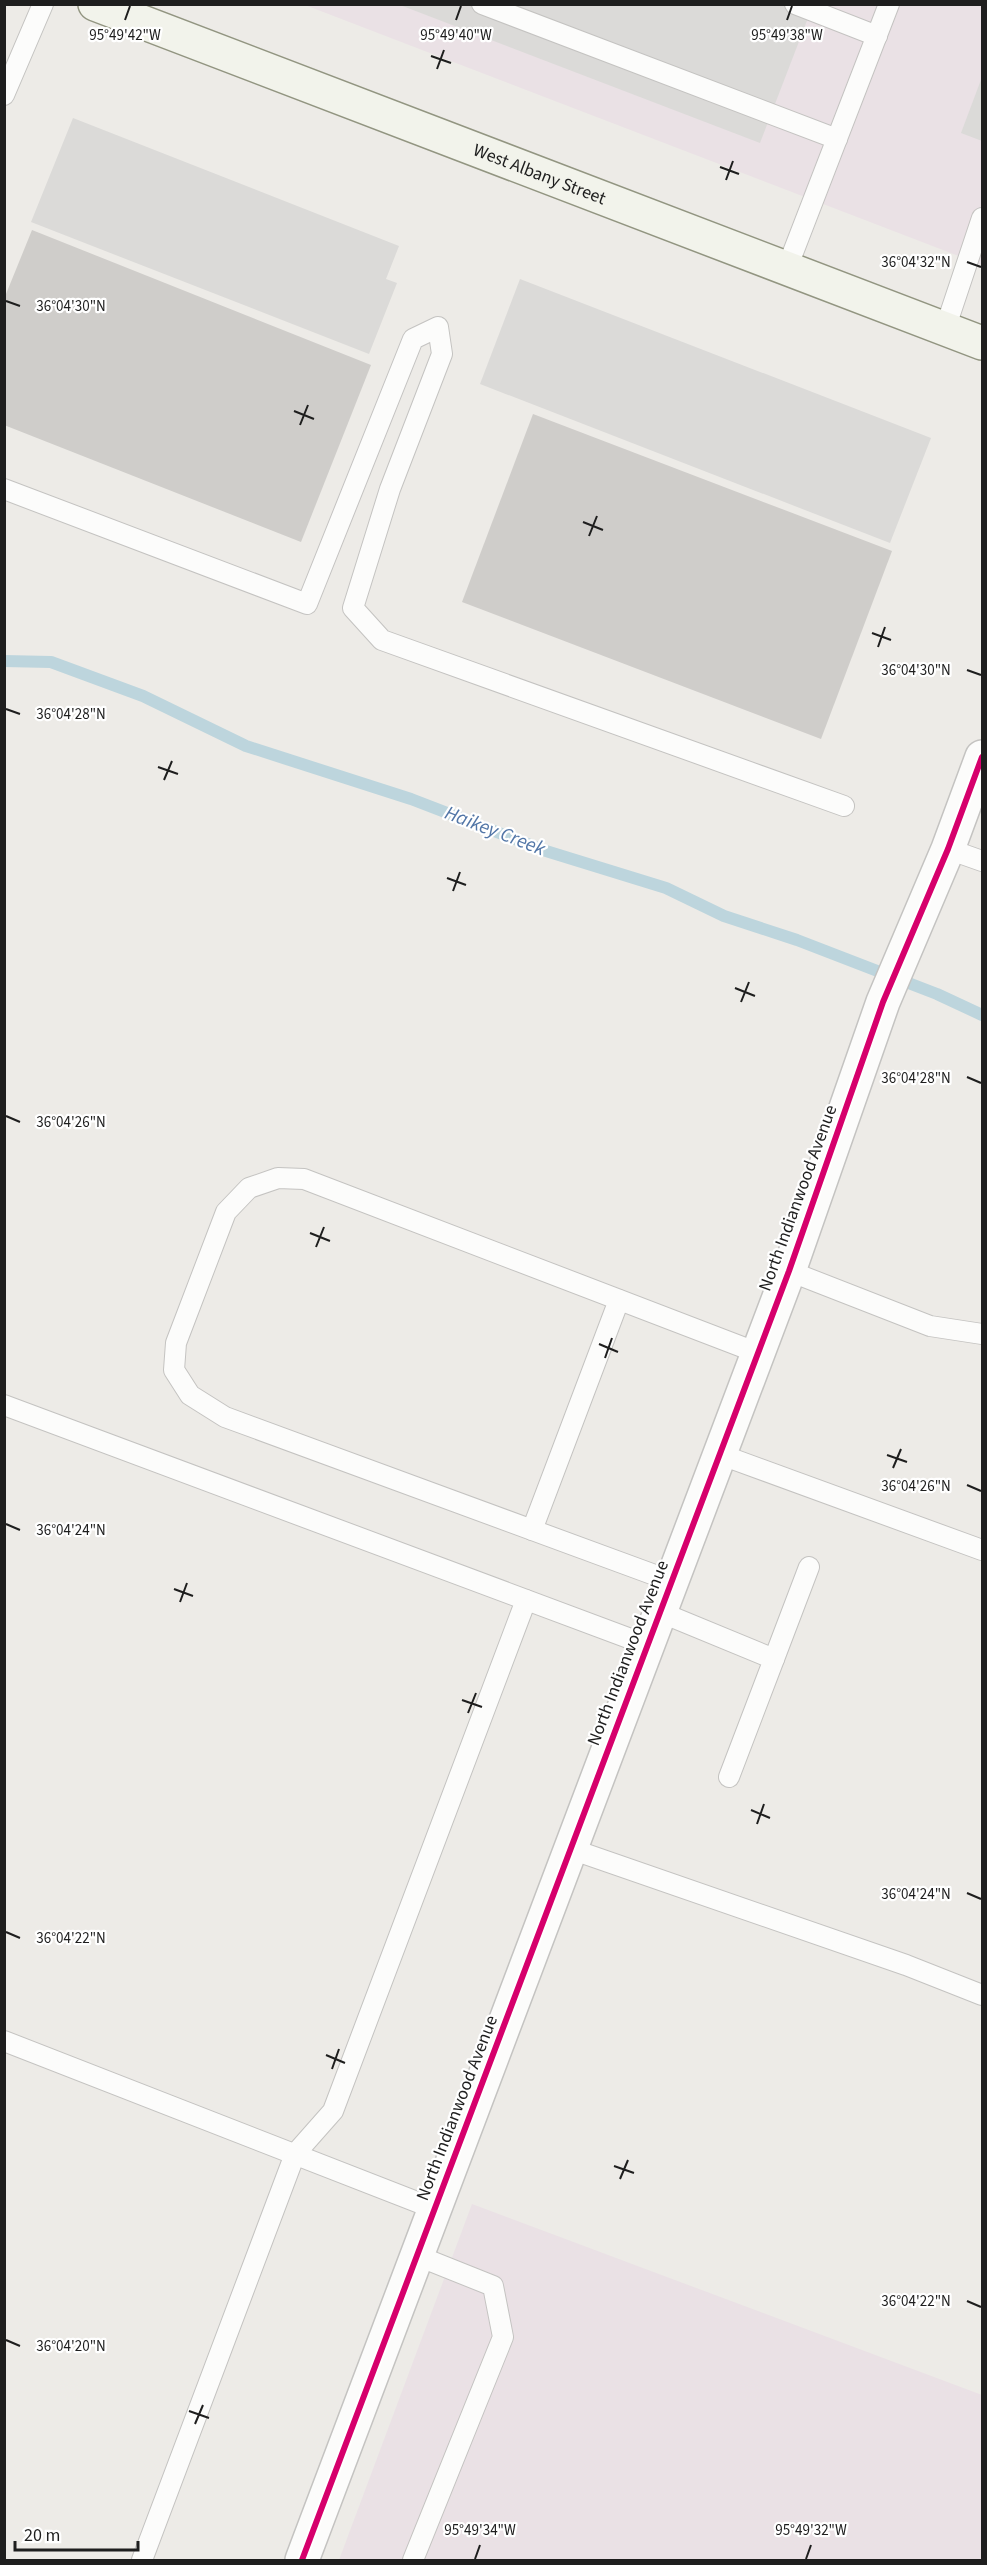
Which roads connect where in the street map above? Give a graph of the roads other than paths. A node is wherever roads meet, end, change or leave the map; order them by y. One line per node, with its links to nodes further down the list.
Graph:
1 (43, 4): 7 (lane)
2 (95, 4): 10 (main road, West Albany Street)
3 (482, 4): 8 (lane)
4 (795, 4): 6 (lane)
5 (889, 4): 6 (lane)
6 (877, 36): 8 (lane)
7 (4, 95)
8 (837, 139): 10 (lane)
9 (982, 218): 11 (lane)
10 (787, 268): 11 (main road, West Albany Street)
11 (945, 329): 12 (main road, West Albany Street)
12 (982, 344)
13 (4, 489): 15 (lane)
14 (982, 757): 16 (street, North Indianwood Avenue)
15 (844, 806)
16 (948, 849): 17 (lane); 18 (street, North Indianwood Avenue)
17 (982, 861)
18 (789, 1271): 20 (lane); 21 (street, North Indianwood Avenue)
19 (619, 1300): 21 (lane); 24 (lane); 24 (lane)
20 (982, 1334)
21 (758, 1353): 23 (street, North Indianwood Avenue)
22 (4, 1405): 28 (lane)
23 (720, 1454): 25 (lane); 27 (street, North Indianwood Avenue)
24 (532, 1530): 27 (lane)
25 (982, 1550)
26 (808, 1567): 31 (lane)
27 (671, 1581): 29 (street, North Indianwood Avenue)
28 (526, 1600): 30 (lane); 36 (lane)
29 (660, 1612): 30 (street, North Indianwood Avenue); 31 (lane)
30 (647, 1645): 33 (street, North Indianwood Avenue)
31 (774, 1659): 32 (lane)
32 (729, 1777)
33 (571, 1849): 34 (lane); 37 (street, North Indianwood Avenue)
34 (982, 1995)
35 (4, 2041): 36 (lane)
36 (295, 2154): 37 (lane); 39 (lane)
37 (435, 2209): 38 (street, North Indianwood Avenue)
38 (418, 2256): 40 (street, North Indianwood Avenue); 41 (lane)
39 (142, 2560)
40 (302, 2560)
41 (413, 2560)

